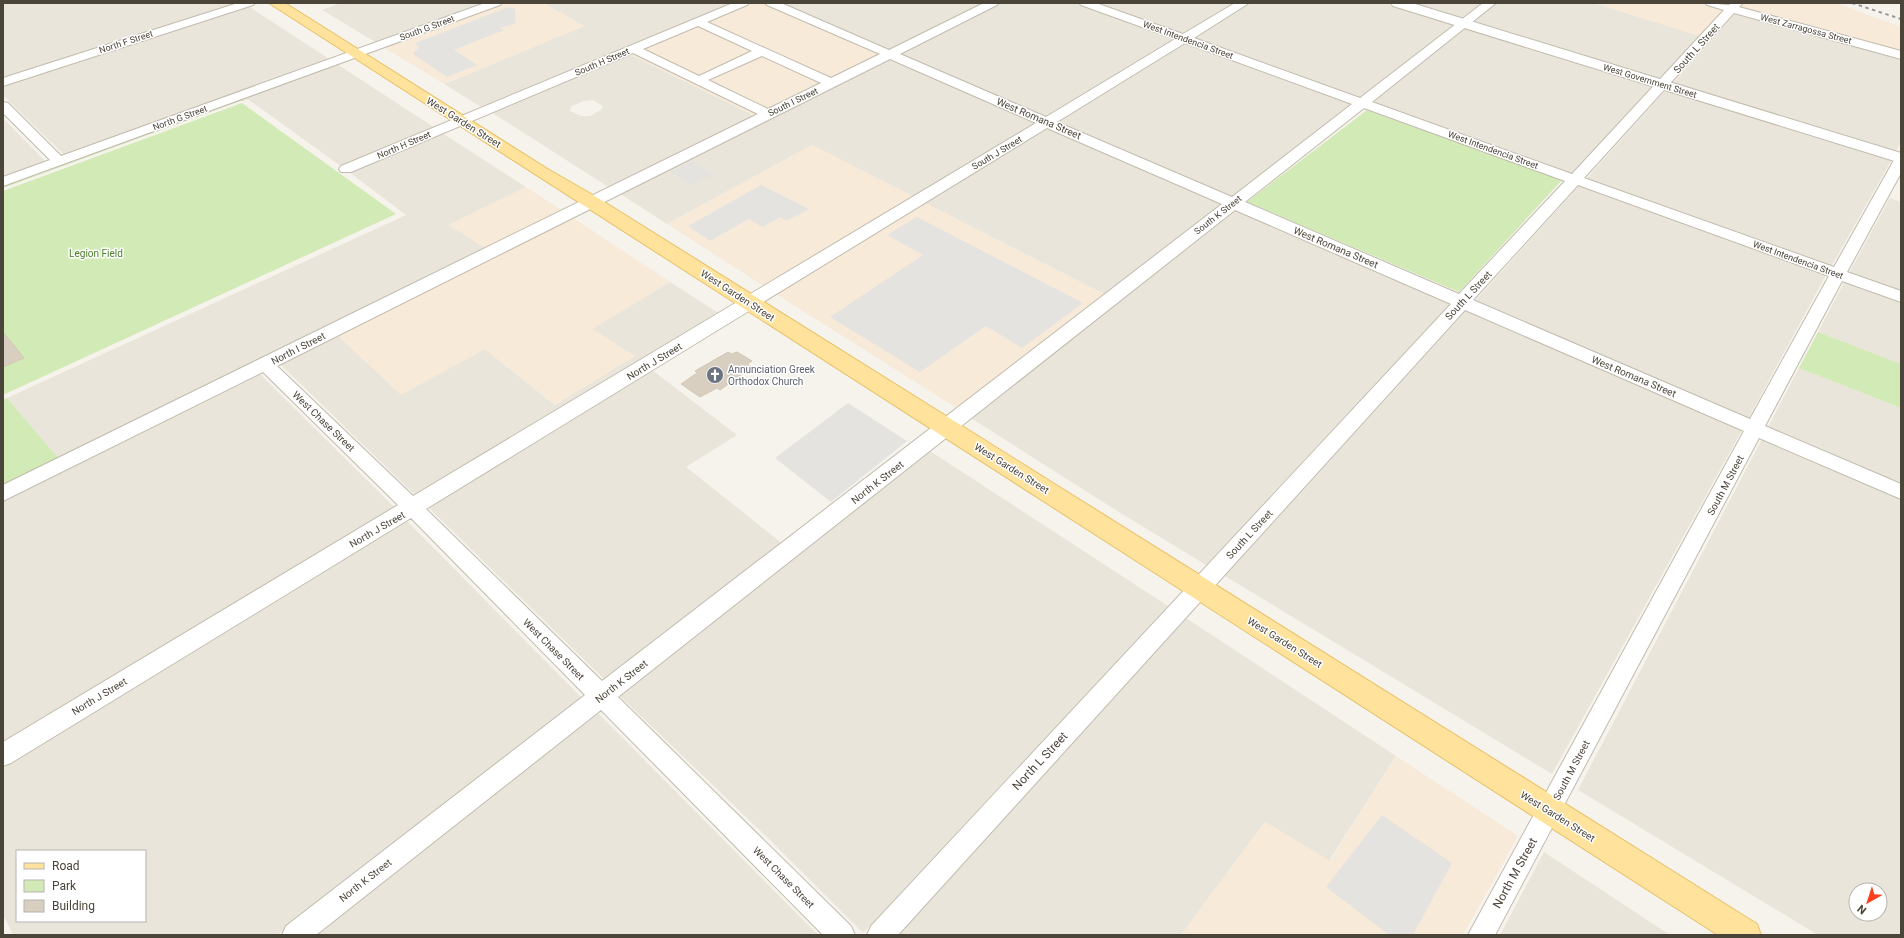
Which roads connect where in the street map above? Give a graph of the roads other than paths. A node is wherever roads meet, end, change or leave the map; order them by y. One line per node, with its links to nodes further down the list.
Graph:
1 (249, 3): 22 (street, North F Street)
2 (276, 3): 18 (main road, West Garden Street)
3 (496, 3): 18 (street, South G Street)
4 (742, 3): 13 (street, South H Street)
5 (771, 3): 19 (street, West Romana Street)
6 (993, 3): 19 (street, South I Street)
7 (1085, 3): 15 (street, West Intendencia Street)
8 (1243, 3): 15 (street, South J Street)
9 (1398, 3): 14 (street, West Government Street)
10 (1490, 3): 14 (street, South K Street)
11 (1711, 3): 12 (street, West Zarragossa Street)
12 (1735, 6): 20 (street, West Zarragossa Street); 24 (street, South L Street)
13 (698, 22): 16 (street, South H Street); 17 (street)
14 (1464, 23): 24 (street, West Government Street); 25 (street, South K Street)
15 (1184, 39): 25 (street, West Intendencia Street); 29 (street, South J Street)
16 (634, 49): 21 (street); 28 (street, South H Street)
17 (762, 52): 21 (street); 23 (street)
18 (357, 54): 28 (main road, West Garden Street); 31 (street, North G Street)
19 (890, 54): 23 (street, South I Street); 29 (street, West Romana Street)
20 (1901, 54)
21 (699, 80): 27 (street)
22 (3, 82)
23 (831, 83): 27 (street, South I Street)
24 (1662, 85): 30 (street, West Government Street); 33 (street, South L Street)
25 (1362, 103): 33 (street, West Intendencia Street); 36 (street, South K Street)
26 (3, 106): 31 (street)
27 (768, 114): 35 (street, South I Street)
28 (462, 121): 32 (street, North H Street); 35 (main road, West Garden Street)
29 (1047, 122): 36 (street, West Romana Street); 39 (street, South J Street)
30 (1901, 159): 37 (street, South M Street)
31 (59, 162): 34 (street, North G Street)
32 (346, 169)
33 (1575, 180): 37 (street, West Intendencia Street); 40 (street, South L Street)
34 (3, 182)
35 (592, 202): 39 (main road, West Garden Street); 41 (street, North I Street)
36 (1234, 203): 40 (street, West Romana Street); 42 (street, South K Street)
37 (1838, 274): 38 (street, West Intendencia Street); 43 (street, South M Street)
38 (1901, 297)
39 (750, 302): 42 (main road, West Garden Street); 46 (street, North J Street)
40 (1463, 302): 43 (street, West Romana Street); 47 (street, South L Street)
41 (265, 364): 45 (street, North I Street); 46 (street, West Chase Street)
42 (947, 427): 47 (main road, West Garden Street); 48 (street, North K Street)
43 (1755, 428): 44 (street, West Romana Street); 50 (street, South M Street)
44 (1901, 492)
45 (3, 494)
46 (412, 508): 48 (street, West Chase Street); 49 (street, North J Street)
47 (1200, 588): 50 (main road, West Garden Street); 53 (street, North L Street)
48 (601, 697): 51 (street, North K Street); 52 (street, West Chase Street)
49 (3, 755)
50 (1549, 810): 54 (street, North M Street); 55 (main road, West Garden Street)
51 (295, 935)
52 (842, 935)
53 (880, 935)
54 (1481, 935)
55 (1746, 935)

